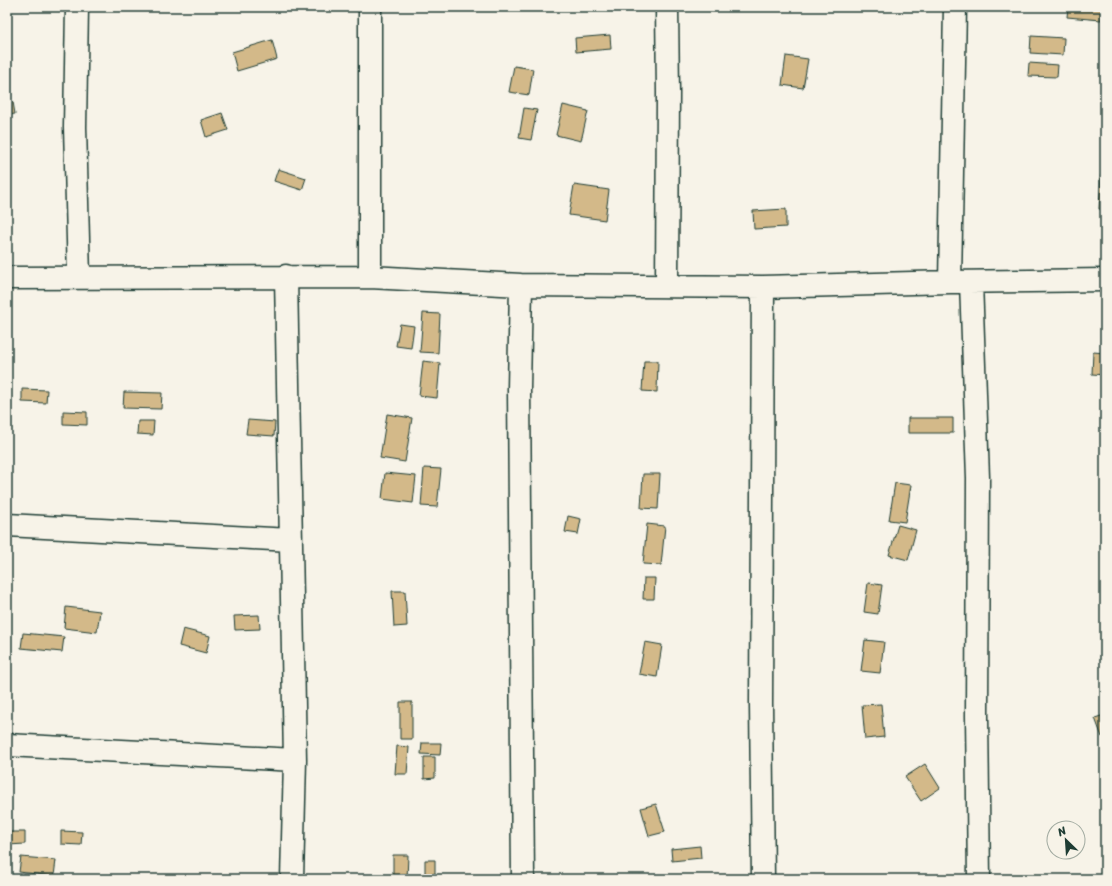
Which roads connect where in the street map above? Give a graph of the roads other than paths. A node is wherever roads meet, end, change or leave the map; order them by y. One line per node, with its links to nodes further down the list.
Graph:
1 (77, 7): 6 (street)
2 (370, 7): 7 (street)
3 (667, 7): 12 (street)
4 (955, 7): 10 (street)
5 (286, 276): 6 (street); 7 (street); 15 (street)
6 (79, 277): 8 (street)
7 (370, 277): 11 (street)
8 (7, 278)
9 (1105, 280): 10 (street)
10 (960, 282): 13 (street); 21 (street)
11 (521, 285): 12 (street); 19 (street)
12 (667, 286): 13 (street)
13 (763, 287): 20 (street)
14 (7, 525): 15 (street)
15 (291, 540): 17 (street)
16 (7, 745): 17 (street)
17 (295, 760): 18 (street)
18 (292, 879)
19 (523, 879)
20 (763, 879)
21 (979, 879)

